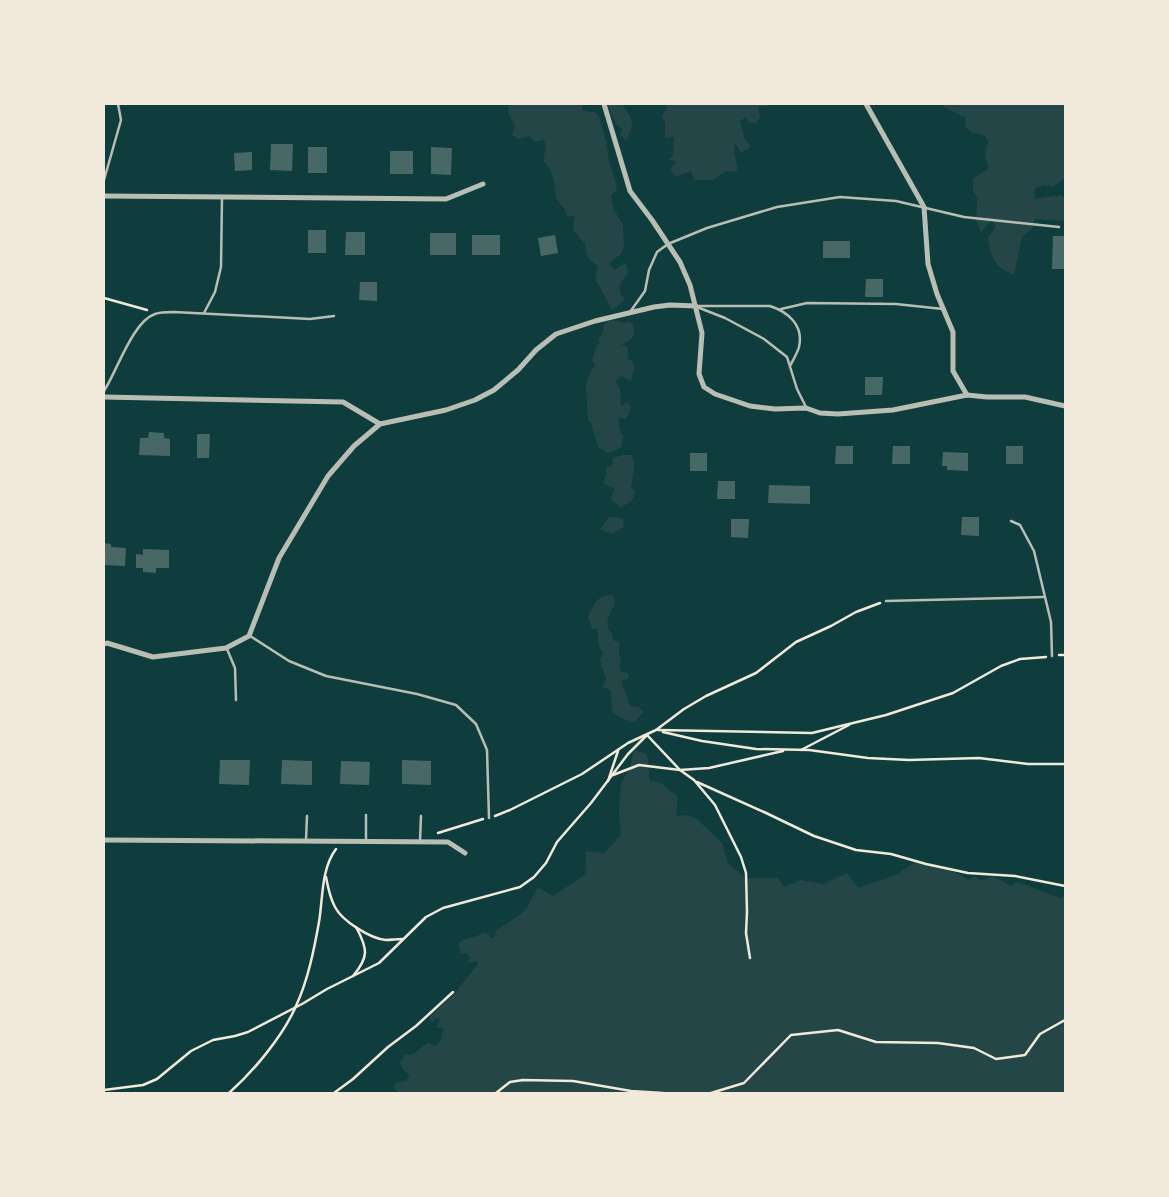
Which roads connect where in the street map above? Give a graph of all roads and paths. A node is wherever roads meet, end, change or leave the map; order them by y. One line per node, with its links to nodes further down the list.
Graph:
1 (118, 104): 4 (lane)
2 (604, 104): 10 (street)
3 (866, 104): 8 (street)
4 (104, 180)
5 (483, 184): 7 (street)
6 (104, 196): 7 (street)
7 (222, 197): 17 (lane)
8 (924, 207): 9 (lane); 10 (lane); 13 (street)
9 (1059, 227)
10 (668, 244): 12 (street); 15 (lane)
11 (104, 298): 16 (path)
12 (696, 306): 14 (lane); 15 (street); 19 (lane); 24 (street)
13 (943, 309): 14 (lane); 21 (street)
14 (781, 310): 19 (lane)
15 (630, 312): 25 (street)
16 (155, 313): 17 (lane); 20 (lane)
17 (204, 313): 18 (lane)
18 (334, 316)
19 (790, 366): 24 (lane)
20 (104, 391)
21 (967, 395): 23 (street); 24 (street)
22 (104, 397): 25 (street)
23 (1065, 406)
24 (806, 408)
25 (380, 424): 29 (street)
26 (1011, 521): 27 (lane)
27 (1044, 597): 28 (lane); 33 (lane)
28 (886, 601): 36 (path)
29 (249, 636): 31 (street); 49 (lane)
30 (104, 644): 31 (street)
31 (226, 648): 34 (lane)
32 (1065, 655): 33 (path)
33 (1052, 656): 35 (path)
34 (236, 700)
35 (853, 723): 36 (path); 40 (path)
36 (656, 730): 37 (path); 39 (path)
37 (647, 735): 38 (path); 42 (path); 43 (path)
38 (618, 750): 45 (path); 49 (path)
39 (790, 750): 40 (path); 42 (path)
40 (800, 750): 41 (path)
41 (1065, 764)
42 (680, 770): 43 (path); 44 (path)
43 (613, 775): 45 (path)
44 (694, 780): 57 (path); 60 (path)
45 (607, 783): 59 (path)
46 (366, 815): 53 (lane)
47 (307, 816): 51 (lane)
48 (421, 816): 54 (lane)
49 (489, 818): 54 (path)
50 (104, 840): 51 (street)
51 (306, 841): 52 (street)
52 (341, 842): 53 (street); 56 (path)
53 (366, 842): 54 (street)
54 (423, 842): 55 (street)
55 (465, 853)
56 (325, 876): 58 (path); 63 (path)
57 (1065, 886)
58 (356, 927): 59 (path); 61 (path)
59 (403, 938): 61 (path)
60 (750, 958)
61 (352, 977): 63 (path)
62 (454, 992): 67 (path)
63 (296, 1007): 65 (path); 66 (path)
64 (1065, 1020): 70 (path)
65 (104, 1090)
66 (229, 1093)
67 (334, 1093)
68 (496, 1093): 69 (path)
69 (663, 1093)
70 (711, 1093)

